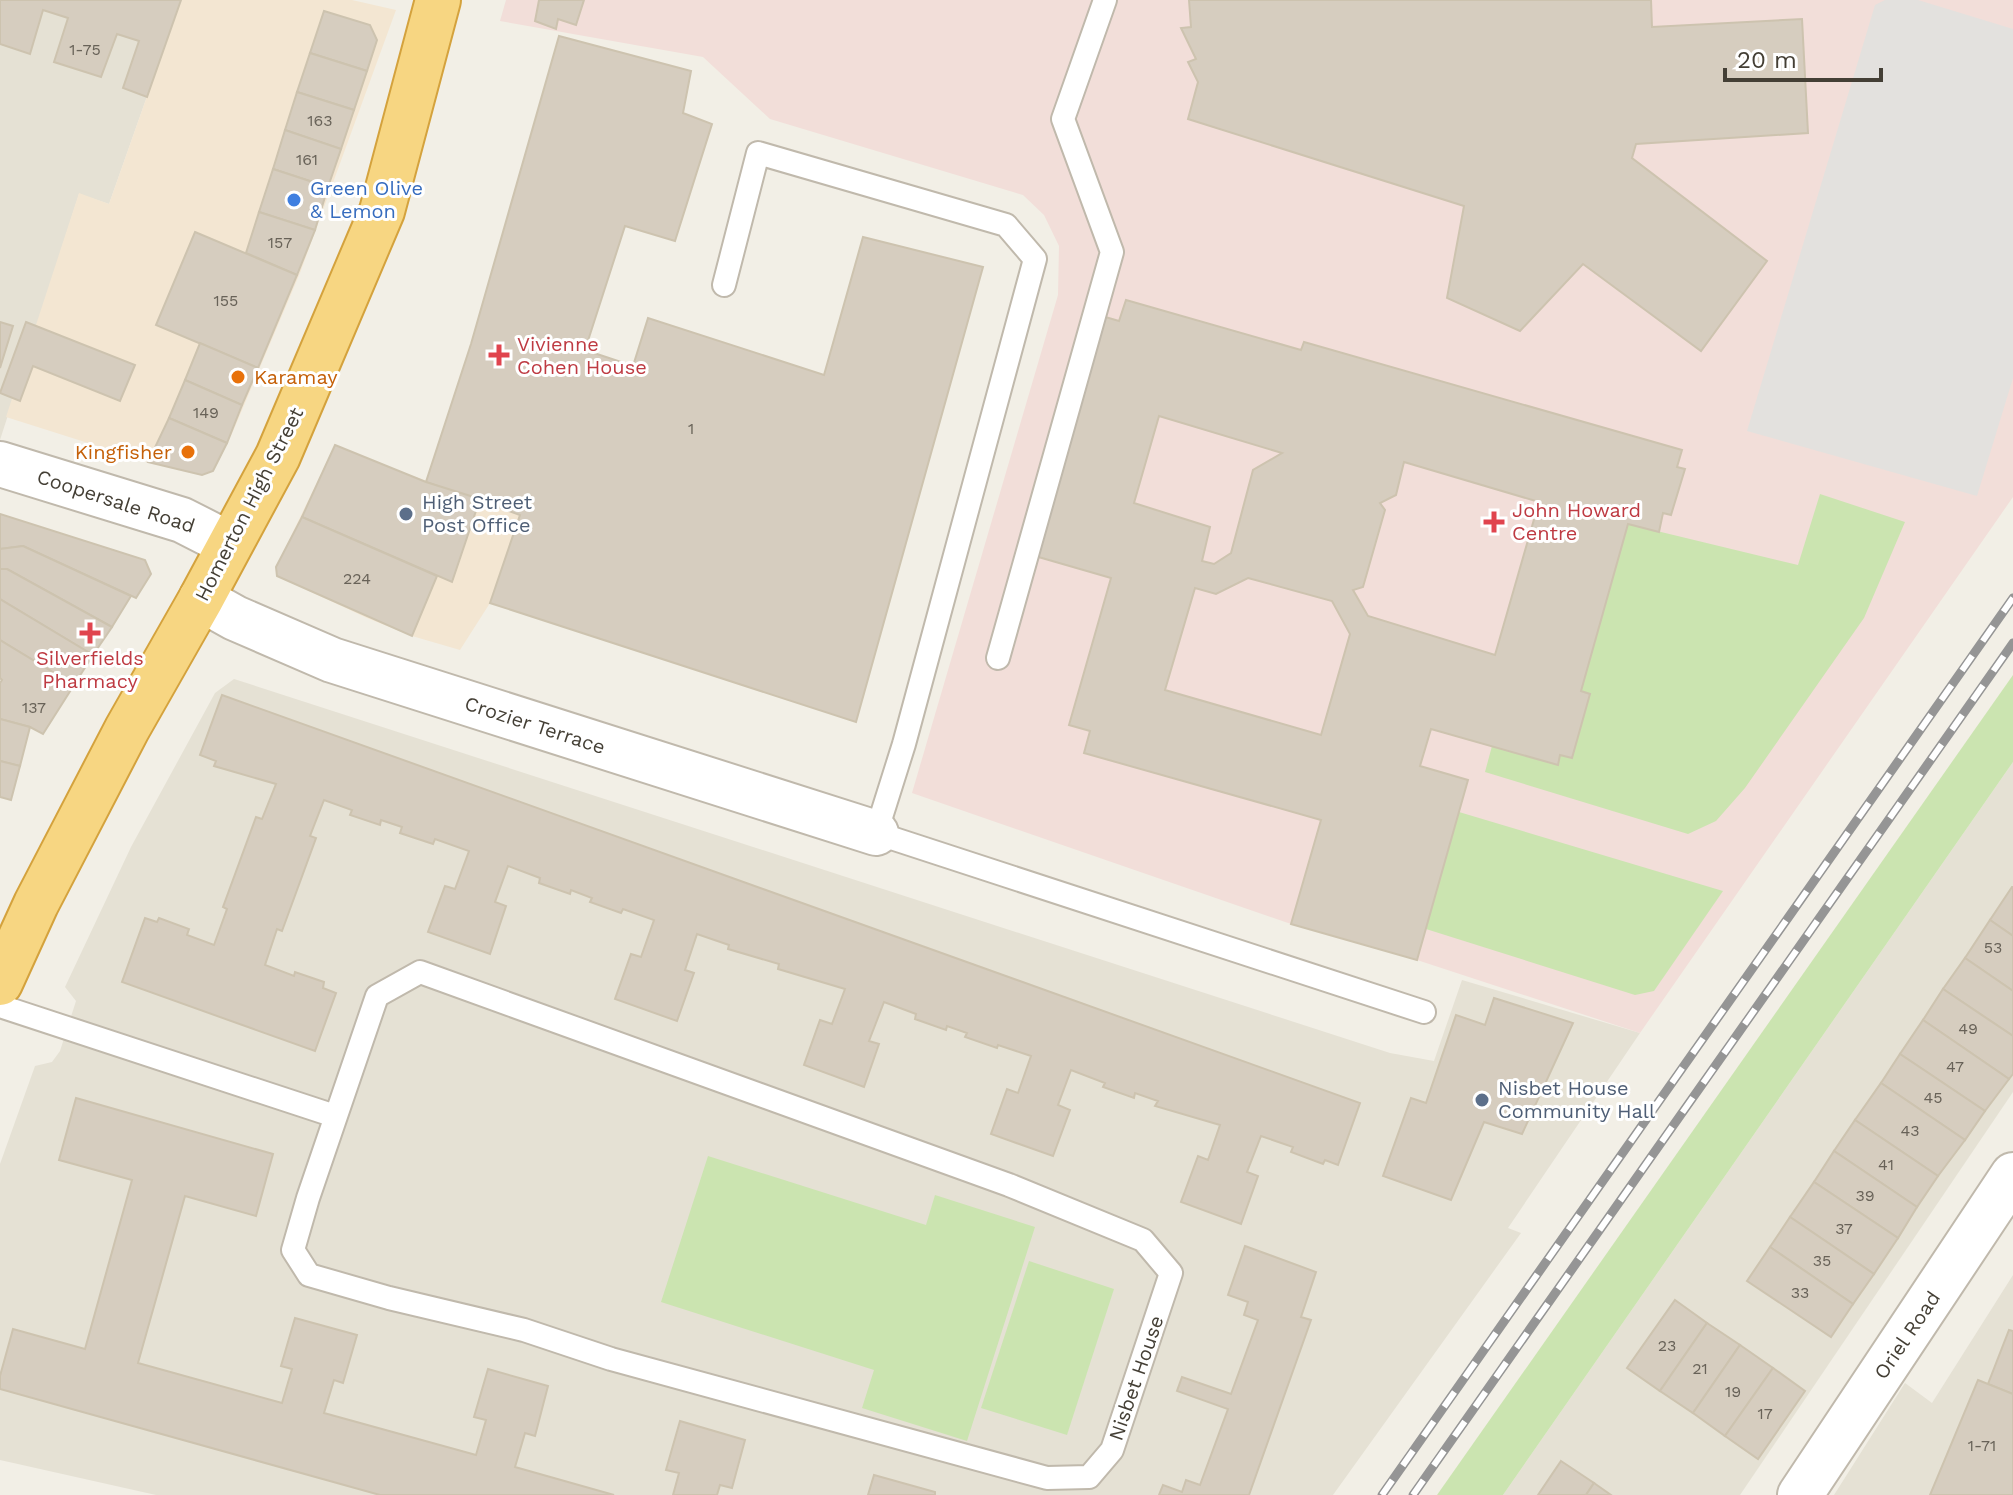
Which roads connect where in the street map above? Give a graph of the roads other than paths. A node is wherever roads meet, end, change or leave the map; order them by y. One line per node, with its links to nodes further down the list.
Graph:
1 (438, 0): 5 (highway, Homerton High Street)
2 (1105, 0): 7 (lane)
3 (724, 285): 8 (lane)
4 (0, 464): 5 (street, Coopersale Road)
5 (229, 544): 6 (highway, Homerton High Street)
6 (201, 599): 8 (street, Crozier Terrace); 9 (highway, Homerton High Street)
7 (998, 658)
8 (876, 833): 11 (lane)
9 (0, 983)
10 (0, 1006): 12 (lane)
11 (1424, 1012)
12 (335, 1116): 12 (lane, Nisbet House)
13 (2013, 1175): 14 (street, Oriel Road)
14 (1800, 1495)

